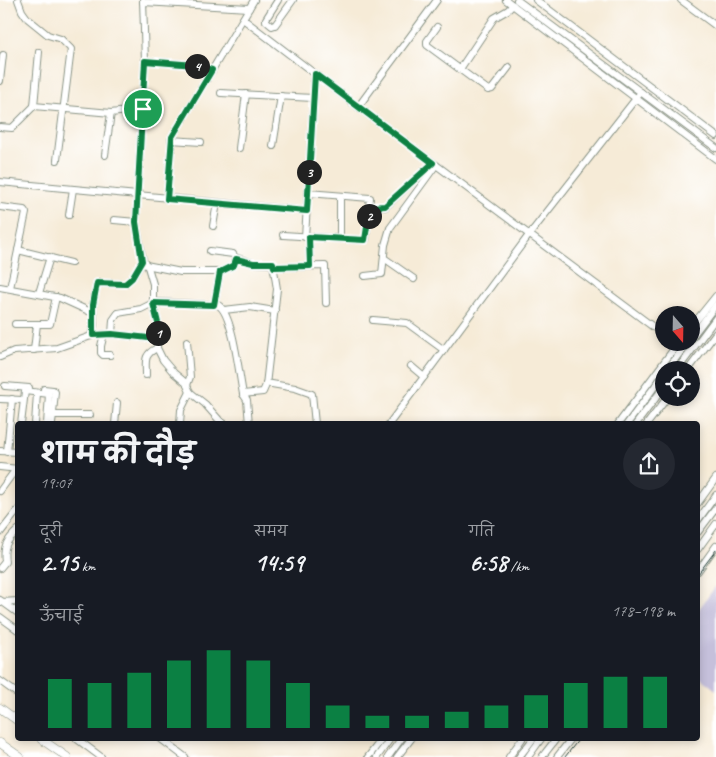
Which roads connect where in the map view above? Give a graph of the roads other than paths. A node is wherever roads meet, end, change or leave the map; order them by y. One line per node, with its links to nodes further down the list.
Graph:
1 (18, 0): 31 (street)
2 (254, 0): 11 (street)
3 (278, 0): 4 (street)
4 (293, 0)
5 (437, 0): 30 (street)
6 (506, 0): 10 (street)
7 (536, 0): 35 (street)
8 (681, 0): 13 (street)
9 (143, 1): 11 (street); 17 (street)
10 (515, 3): 19 (street); 26 (street)
11 (249, 8): 12 (street)
12 (243, 19): 20 (street); 22 (street)
13 (716, 26)
14 (437, 28): 19 (street)
15 (39, 52): 29 (street)
16 (3, 55): 21 (street)
17 (145, 61): 20 (street); 32 (street)
18 (509, 67): 19 (street)
19 (460, 69)
20 (212, 70): 36 (street)
21 (0, 73): 23 (street)
22 (315, 74): 28 (street); 30 (street)
23 (0, 82)
24 (221, 93): 25 (street)
25 (246, 94): 27 (street); 40 (street)
26 (639, 95): 39 (street); 41 (street); 61 (street)
27 (281, 96): 28 (street); 38 (street)
28 (313, 98): 48 (street)
29 (34, 106): 31 (street); 34 (street)
30 (358, 107): 45 (street)
31 (64, 108): 33 (street); 44 (street)
32 (143, 109): 33 (street); 49 (street)
33 (111, 113): 42 (street)
34 (0, 126)
35 (716, 136)
36 (171, 140): 37 (street); 51 (street)
37 (201, 142)
38 (273, 146)
39 (714, 146): 41 (street)
40 (239, 148)
41 (706, 152): 43 (street)
42 (105, 155)
43 (716, 159)
44 (57, 160)
45 (434, 164): 54 (street); 61 (street); 67 (street)
46 (0, 182): 47 (street)
47 (73, 189): 49 (street); 56 (street)
48 (308, 194): 50 (street); 55 (street)
49 (136, 196): 51 (street); 58 (street)
50 (340, 196): 54 (street); 63 (street)
51 (167, 199): 52 (street)
52 (217, 203): 55 (street); 59 (street)
53 (0, 207): 64 (street)
54 (370, 207): 63 (street)
55 (307, 211): 62 (street)
56 (68, 215)
57 (114, 220): 58 (street)
58 (136, 222): 70 (street)
59 (213, 226)
60 (283, 235): 62 (street)
61 (530, 235): 93 (street); 102 (street)
62 (307, 237): 63 (street); 71 (street)
63 (340, 239)
64 (18, 250): 66 (street); 77 (street)
65 (210, 251): 68 (street)
66 (50, 258): 69 (street); 78 (street)
67 (384, 258): 74 (street); 75 (street)
68 (236, 259): 72 (street); 73 (street)
69 (71, 263)
70 (144, 263): 73 (street); 81 (street); 86 (street)
71 (310, 266): 72 (street); 82 (street)
72 (274, 267): 85 (street)
73 (220, 272): 83 (street)
74 (365, 276)
75 (414, 279)
76 (0, 287): 77 (street)
77 (10, 288): 78 (street)
78 (39, 293): 79 (street)
79 (56, 297): 86 (street); 92 (street)
80 (715, 299): 87 (street); 90 (street)
81 (153, 303): 83 (street); 96 (street); 98 (street)
82 (326, 303)
83 (214, 305): 84 (street)
84 (224, 310): 85 (street); 117 (street)
85 (274, 311): 111 (street)
86 (93, 312): 97 (street)
87 (700, 316)
88 (716, 318): 106 (street)
89 (373, 320): 102 (street)
90 (700, 323)
91 (15, 324): 92 (street)
92 (37, 324): 101 (street)
93 (655, 328)
94 (716, 333): 107 (street)
95 (104, 334): 96 (street); 97 (street); 104 (street)
96 (112, 334): 98 (street)
97 (93, 335): 101 (street)
98 (158, 339): 100 (street)
99 (187, 341): 112 (street)
100 (158, 348): 109 (street); 112 (street)
101 (34, 350): 105 (street)
102 (444, 350): 110 (street)
103 (671, 351): 136 (street)
104 (110, 355)
105 (0, 357)
106 (684, 361)
107 (695, 361)
108 (411, 366): 110 (street)
109 (146, 375)
110 (424, 376): 135 (street)
111 (266, 383): 117 (street); 134 (street)
112 (187, 385): 115 (street)
113 (5, 386): 124 (street)
114 (655, 386): 137 (street)
115 (190, 392): 131 (street); 132 (street)
116 (37, 393): 121 (street); 127 (street); 128 (street)
117 (243, 394): 133 (street)
118 (0, 398): 119 (street)
119 (12, 399): 121 (street); 140 (street)
120 (655, 399): 138 (street)
121 (23, 400): 126 (street)
122 (117, 404): 130 (street)
123 (661, 406): 139 (street)
124 (52, 414): 125 (street); 129 (street)
125 (90, 415)
126 (21, 421)
127 (35, 421)
128 (47, 421)
129 (52, 421)
130 (115, 421)
131 (180, 421)
132 (220, 421)
133 (249, 421)
134 (315, 421)
135 (391, 421)
136 (620, 421)
137 (629, 421)
138 (638, 421)
139 (649, 421)
140 (4, 451)
141 (0, 467): 142 (street)
142 (15, 469)
143 (15, 472): 145 (street)
144 (716, 478): 147 (street)
145 (0, 491)
146 (716, 495): 150 (street)
147 (700, 500)
148 (716, 508): 152 (street)
149 (15, 514): 153 (street)
150 (700, 517)
151 (716, 524): 155 (street)
152 (700, 529)
153 (0, 533)
154 (15, 533): 157 (street)
155 (700, 546)
156 (716, 546): 158 (street)
157 (0, 568)
158 (700, 568)
159 (1, 601): 160 (street); 161 (street)
160 (15, 601)
161 (15, 611)
162 (0, 617): 163 (street)
163 (15, 628)
164 (0, 681): 165 (street)
165 (15, 692)
166 (0, 708): 167 (main road)
167 (15, 719)
168 (44, 741): 182 (main road)
169 (80, 741): 183 (street)
170 (164, 741): 184 (street)
171 (380, 741): 185 (street)
172 (389, 741): 186 (street)
173 (409, 741): 180 (street)
174 (521, 741): 188 (street)
175 (532, 741): 189 (street)
176 (540, 741): 190 (street)
177 (554, 741): 191 (street)
178 (569, 741): 192 (street)
179 (0, 743): 181 (main road)
180 (398, 752): 187 (street)
181 (20, 757)
182 (67, 757)
183 (101, 757)
184 (185, 757)
185 (368, 757)
186 (377, 757)
187 (388, 757)
188 (509, 757)
189 (520, 757)
190 (528, 757)
191 (542, 757)
192 (557, 757)

